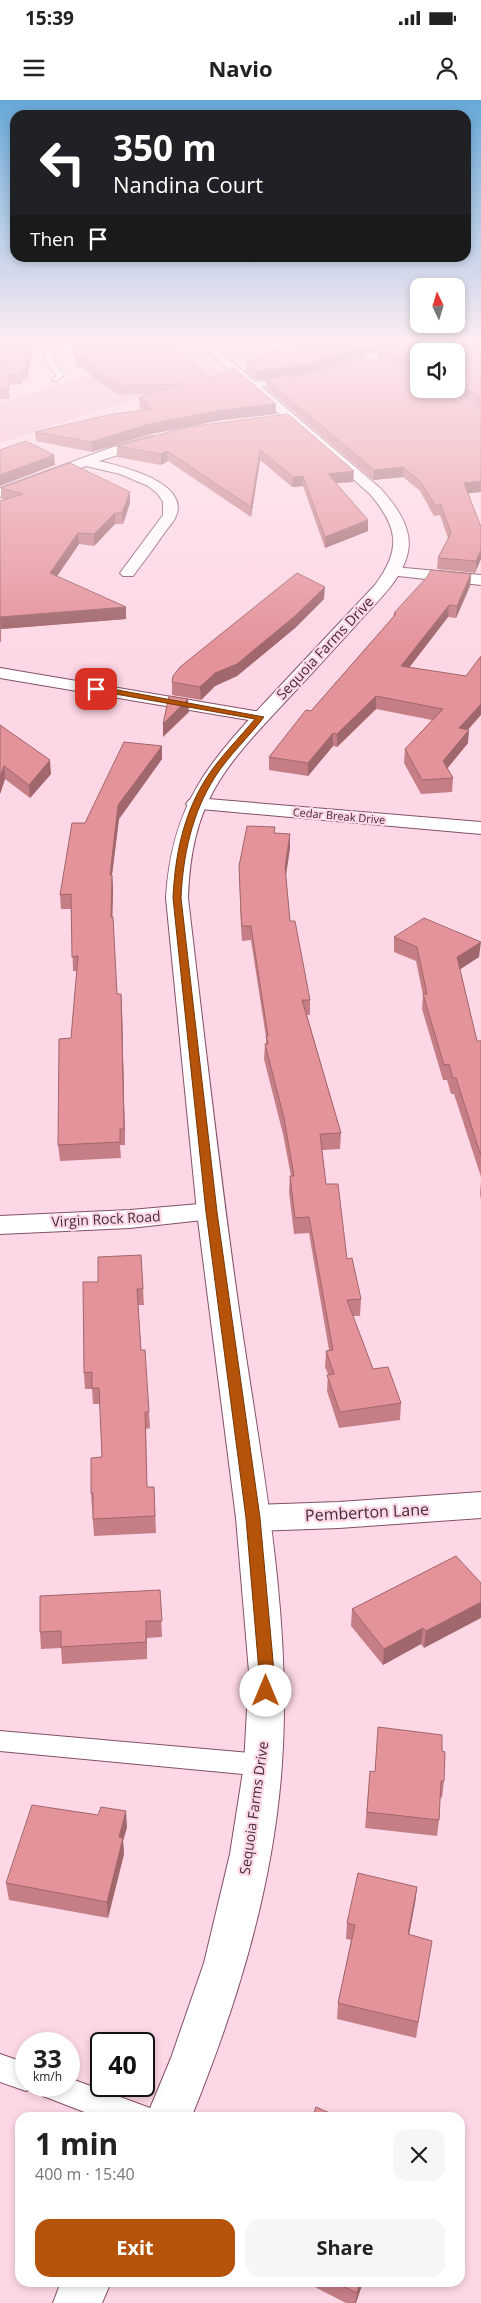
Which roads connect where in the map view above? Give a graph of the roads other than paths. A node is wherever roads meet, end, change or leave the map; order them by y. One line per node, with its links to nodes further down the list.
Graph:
1 (153, 441): 3 (street)
2 (309, 441): 5 (street, Sequoia Farms Drive)
3 (84, 462): 4 (street); 6 (street)
4 (0, 493)
5 (394, 572): 7 (street); 9 (street, Sequoia Farms Drive)
6 (128, 573)
7 (481, 580)
8 (0, 673): 9 (street)
9 (261, 717): 10 (street, Sequoia Farms Drive)
10 (196, 804): 11 (street, Cedar Break Drive); 12 (street, Sequoia Farms Drive)
11 (481, 828)
12 (212, 1212): 13 (street, Virgin Rock Road); 15 (street, Sequoia Farms Drive)
13 (0, 1225)
14 (481, 1504): 15 (street, Pemberton Lane)
15 (253, 1518): 17 (street, Sequoia Farms Drive)
16 (0, 1741): 17 (lane)
17 (263, 1765): 22 (street, Sequoia Farms Drive)
18 (0, 2068): 19 (lane)
19 (15, 2073)
20 (80, 2096): 21 (lane)
21 (124, 2112)
22 (171, 2112)
23 (84, 2287): 24 (street)
24 (76, 2303)

